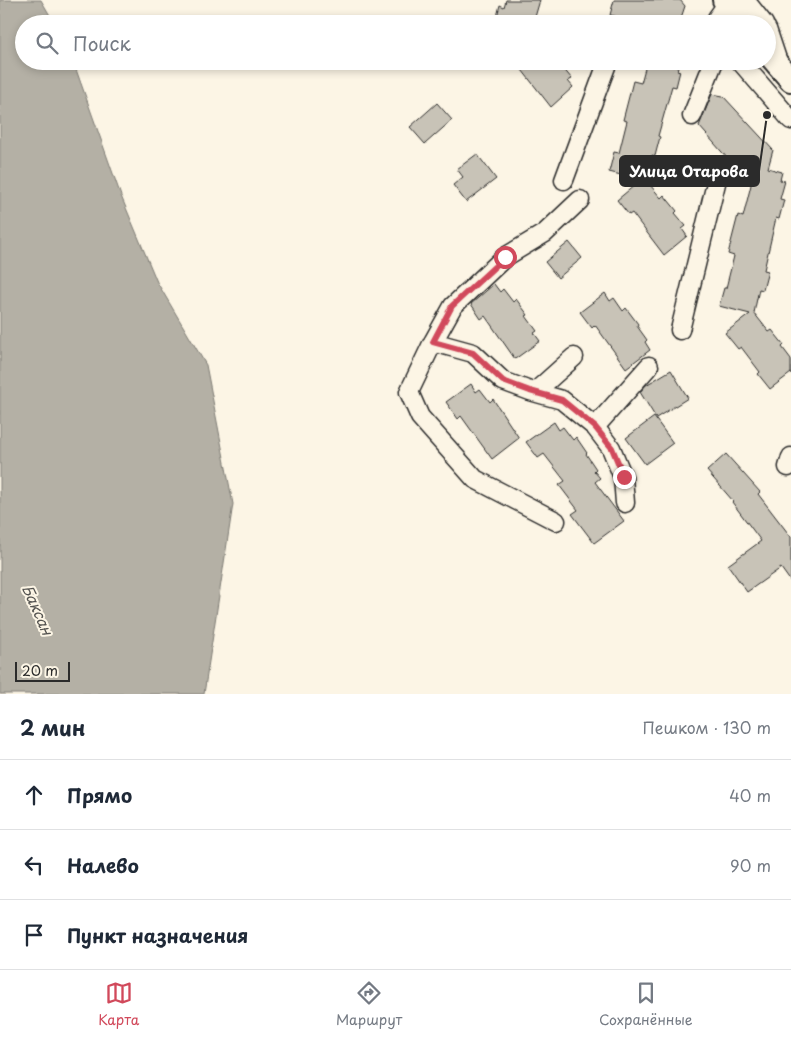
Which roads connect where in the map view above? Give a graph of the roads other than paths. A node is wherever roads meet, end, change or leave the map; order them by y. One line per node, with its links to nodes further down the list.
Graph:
1 (725, 11): 2 (lane)
2 (737, 15)
3 (776, 55): 4 (lane)
4 (780, 67)
5 (605, 70): 11 (lane)
6 (710, 70): 8 (lane)
7 (748, 70): 9 (lane)
8 (692, 116)
9 (791, 120)
10 (719, 171): 13 (lane)
11 (564, 180)
12 (580, 200): 14 (lane)
13 (680, 330)
14 (433, 342): 17 (lane); 20 (lane)
15 (574, 357): 17 (lane)
16 (649, 366): 18 (lane)
17 (535, 392): 18 (lane)
18 (595, 427): 19 (lane)
19 (625, 503)
20 (556, 521)

